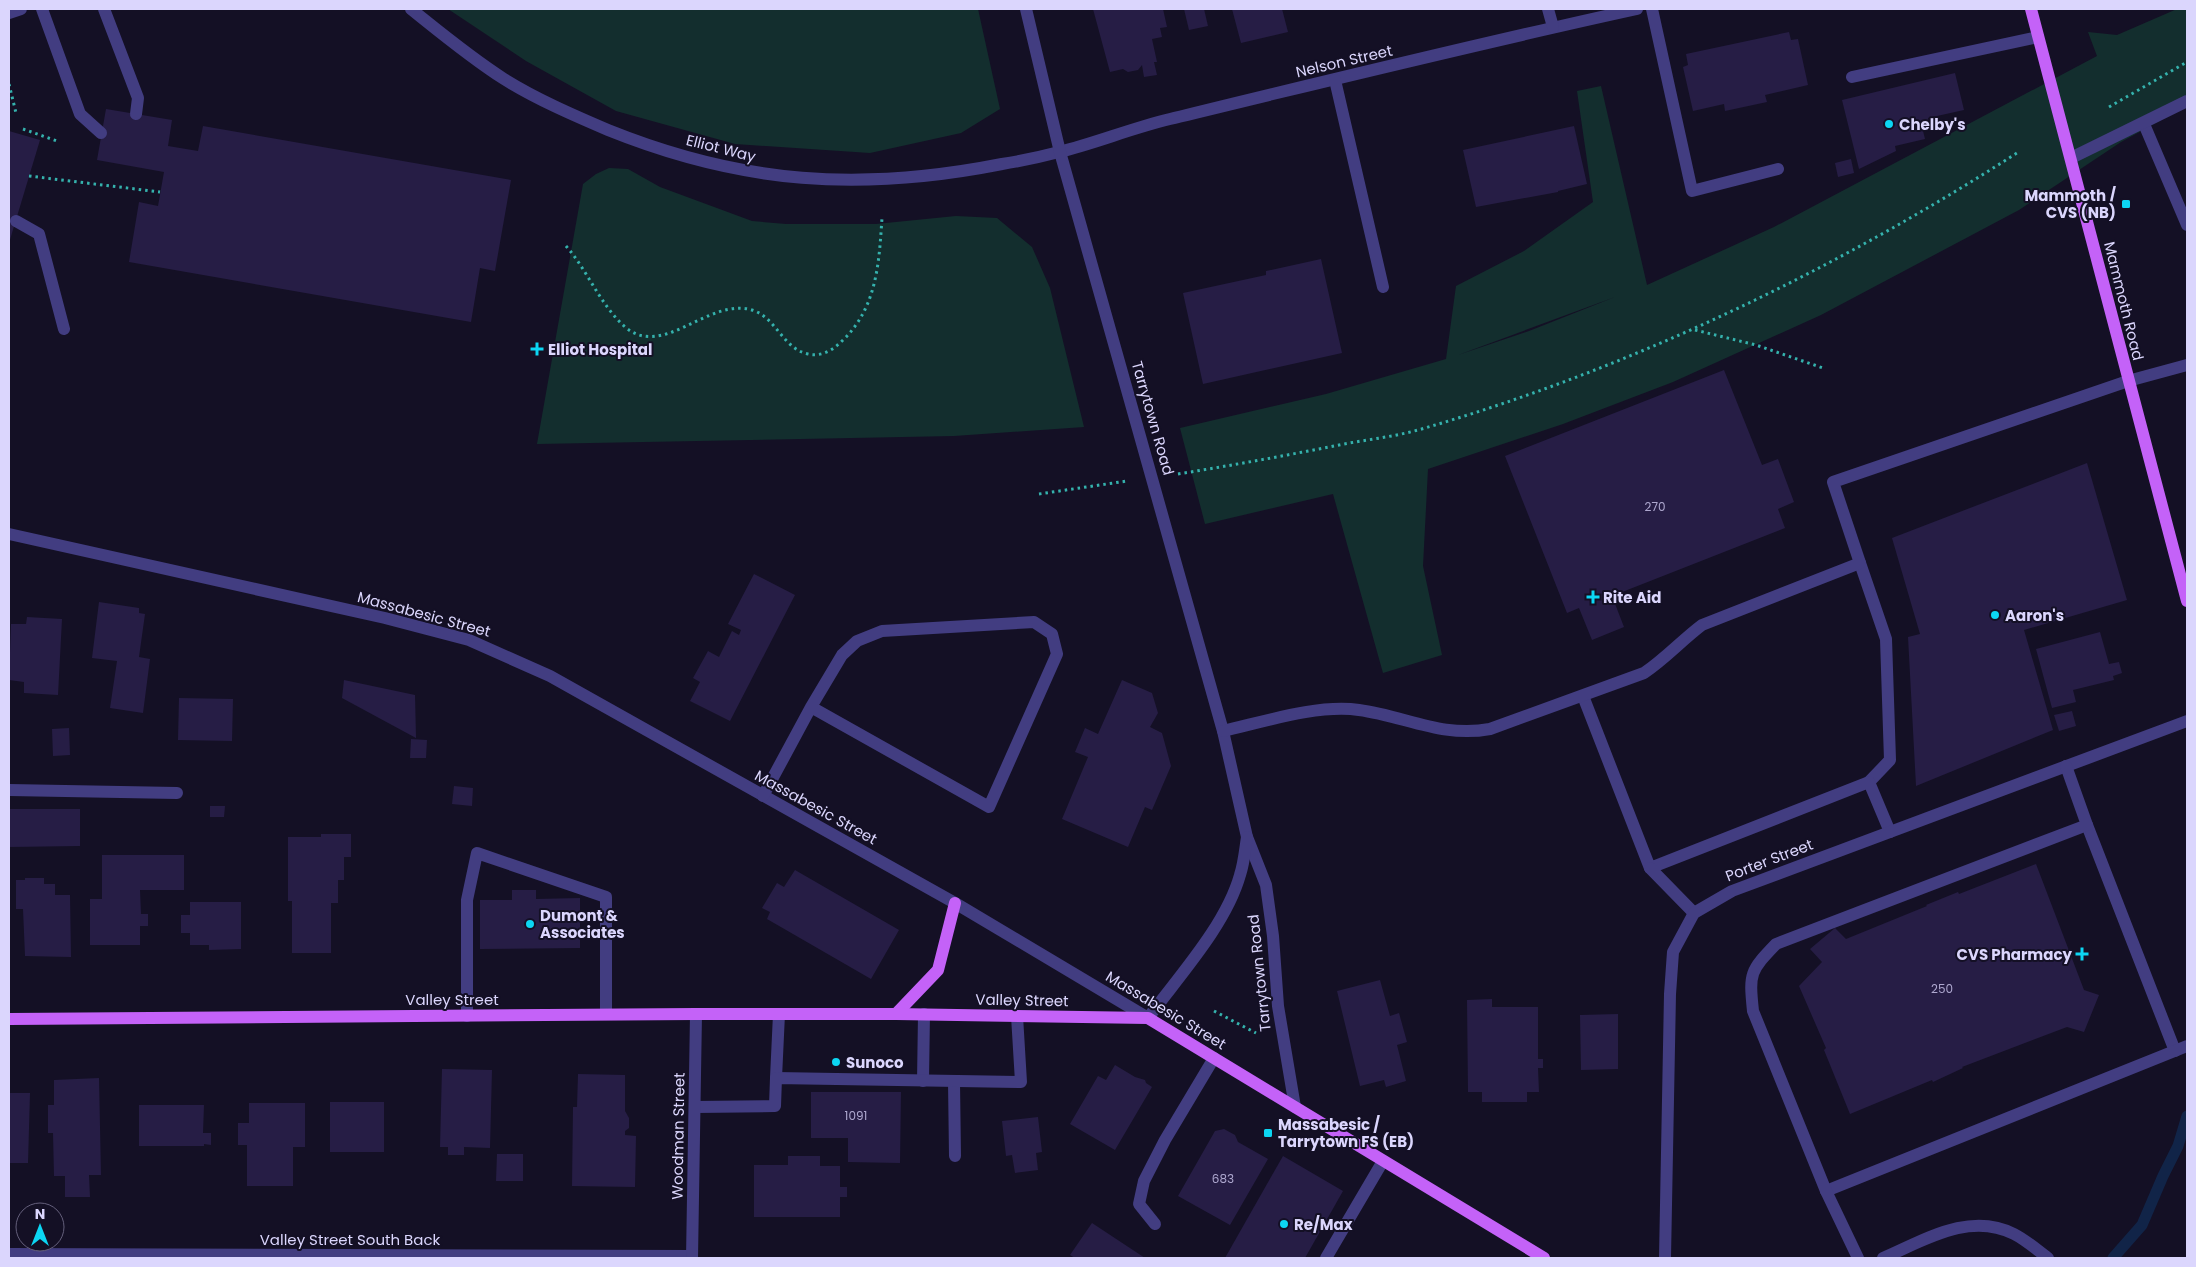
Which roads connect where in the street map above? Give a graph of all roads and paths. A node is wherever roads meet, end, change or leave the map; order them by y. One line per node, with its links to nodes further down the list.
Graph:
1 (21, 9): 10 (street)
2 (42, 9): 23 (street)
3 (104, 9): 20 (street)
4 (411, 9): 26 (street, Elliot Way)
5 (1026, 9): 26 (street, Tarrytown Road)
6 (1548, 9): 11 (street)
7 (1637, 9): 11 (street, Nelson Street)
8 (1652, 9): 28 (street)
9 (2031, 9): 12 (main road, Mammoth Road)
10 (9, 13)
11 (1553, 27): 15 (street, Nelson Street)
12 (2038, 37): 14 (street); 27 (main road, Mammoth Road)
13 (2187, 62): 18 (path)
14 (1852, 77)
15 (1335, 80): 26 (street, Nelson Street); 35 (street)
16 (9, 84): 19 (path)
17 (2187, 102): 21 (street)
18 (2108, 108)
19 (16, 113)
20 (136, 114)
21 (2144, 124): 27 (street); 33 (street)
22 (23, 129): 24 (path)
23 (102, 133)
24 (57, 141)
25 (2020, 151): 37 (path)
26 (1060, 152): 41 (street, Tarrytown Road)
27 (2071, 158): 40 (main road, Mammoth Road)
28 (1778, 169)
29 (29, 176): 30 (path)
30 (160, 192)
31 (882, 218): 34 (path)
32 (16, 220): 36 (street)
33 (2187, 224)
34 (566, 246)
35 (1383, 287)
36 (64, 329)
37 (1694, 330): 39 (path); 41 (path)
38 (2187, 365): 40 (street)
39 (1823, 368)
40 (2128, 381): 44 (street); 45 (main road, Mammoth Road)
41 (1153, 477): 42 (path); 49 (street, Tarrytown Road)
42 (1039, 494)
43 (9, 534): 54 (street, Massabesic Street)
44 (1860, 563): 46 (street); 51 (street)
45 (2187, 600)
46 (1583, 696): 49 (street); 58 (street)
47 (810, 706): 47 (street); 54 (street)
48 (2187, 721): 50 (street, Porter Street)
49 (1223, 731): 57 (street, Tarrytown Road)
50 (2066, 766): 55 (street); 56 (street, Porter Street)
51 (1870, 782): 56 (street); 58 (street)
52 (9, 790): 53 (street)
53 (177, 793)
54 (763, 796): 59 (street, Massabesic Street)
55 (2087, 825): 72 (street); 81 (street)
56 (1890, 832): 60 (street, Porter Street)
57 (1247, 837): 69 (street, Tarrytown Road); 78 (street, Tarrytown Road)
58 (1650, 868): 60 (street)
59 (955, 903): 65 (main road); 69 (street, Massabesic Street)
60 (1694, 913): 87 (street)
61 (1214, 1010): 71 (path)
62 (606, 1014): 63 (main road, Valley Street); 67 (main road, Valley Street); 67 (street)
63 (696, 1014): 64 (main road, Valley Street); 77 (street, Woodman Street)
64 (779, 1014): 65 (main road, Valley Street); 74 (street)
65 (896, 1014): 66 (main road, Valley Street)
66 (924, 1014): 68 (main road, Valley Street); 75 (street)
67 (466, 1016): 70 (main road, Valley Street)
68 (1017, 1016): 69 (main road, Valley Street); 76 (street)
69 (1148, 1018): 73 (main road, Massabesic Street)
70 (9, 1019)
71 (1257, 1034)
72 (2181, 1049): 81 (street)
73 (1214, 1058): 78 (main road, Massabesic Street); 82 (street)
74 (776, 1078): 75 (street); 77 (street)
75 (923, 1081): 76 (street)
76 (954, 1082): 79 (street)
77 (695, 1107): 84 (street, Woodman Street)
78 (1295, 1107): 80 (main road, Massabesic Street)
79 (955, 1156)
80 (1383, 1161): 85 (street); 86 (main road, Massabesic Street)
81 (1826, 1191): 88 (street)
82 (1155, 1224)
83 (9, 1254): 84 (street, Valley Street South Back)
84 (692, 1257)
85 (1326, 1258)
86 (1544, 1258)
87 (1665, 1258)
88 (1858, 1258)
89 (1883, 1258): 90 (street)
90 (2048, 1258)

